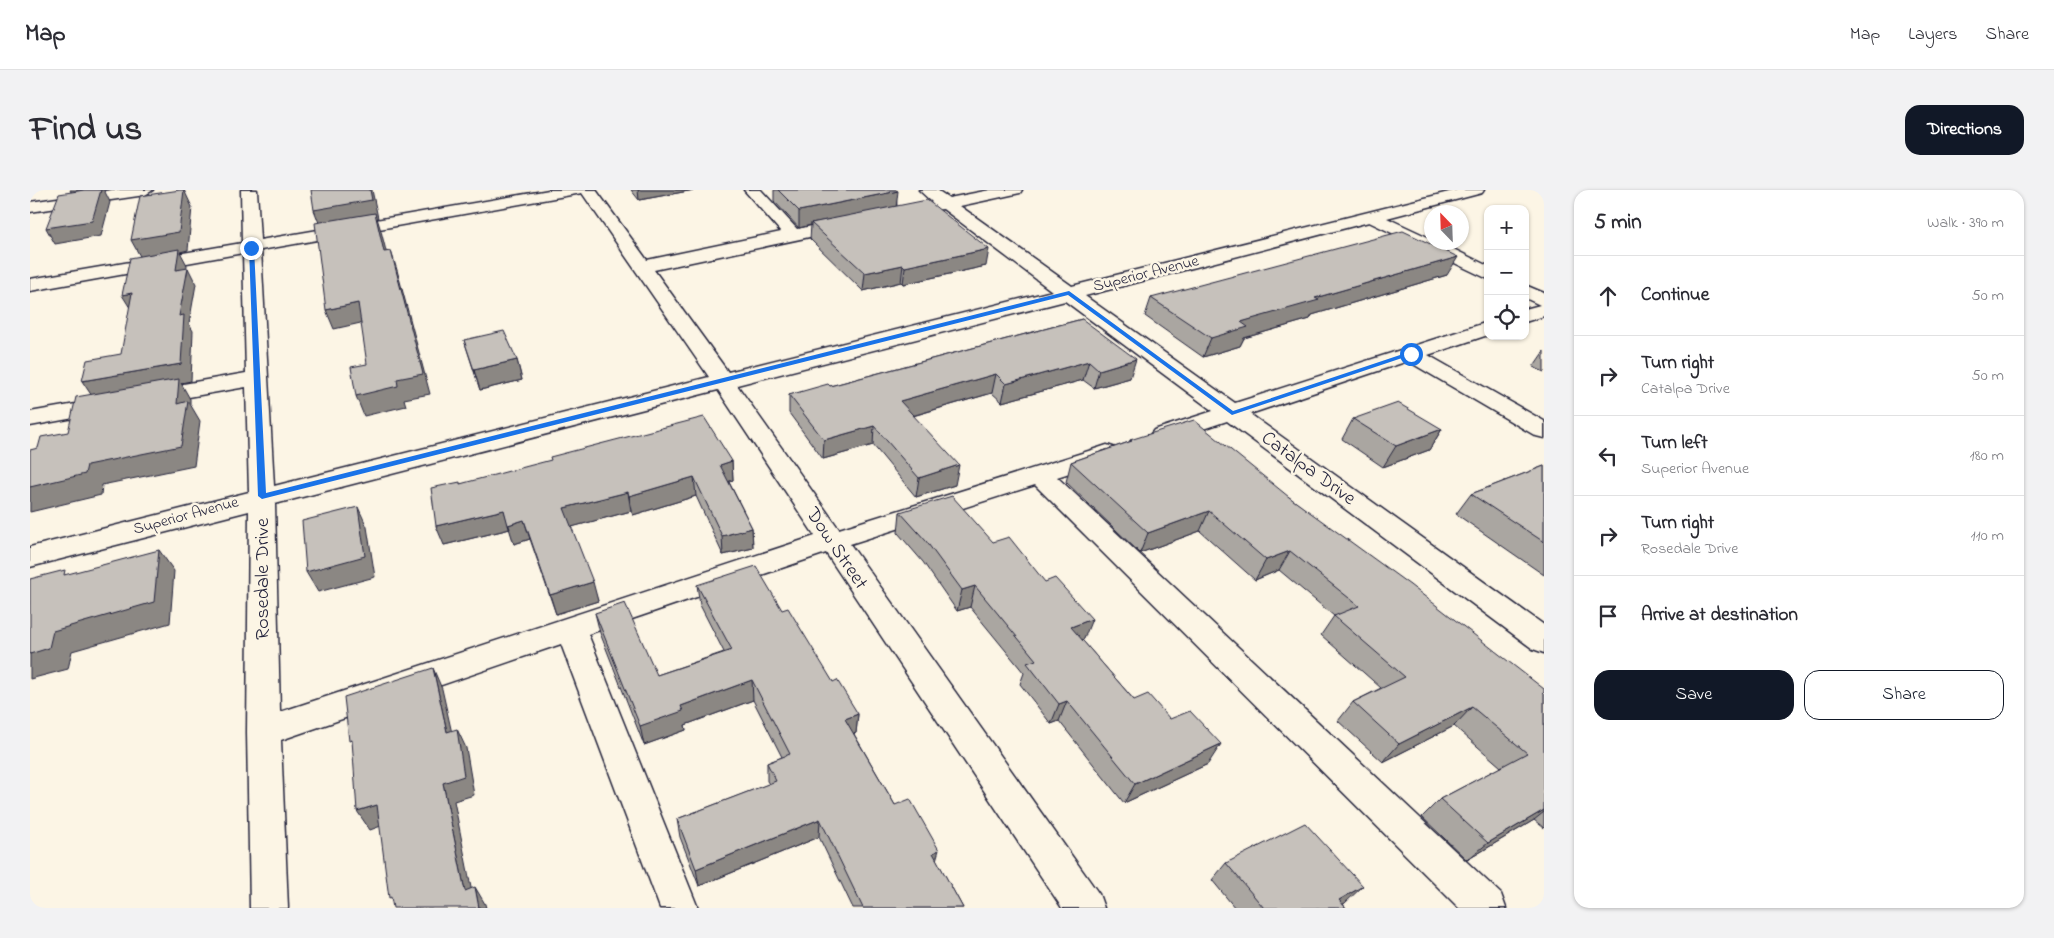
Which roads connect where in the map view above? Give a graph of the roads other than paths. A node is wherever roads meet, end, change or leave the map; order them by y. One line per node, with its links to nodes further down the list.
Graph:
1 (145, 190): 11 (street)
2 (250, 190): 15 (street, Rosedale Drive)
3 (577, 190): 15 (street)
4 (588, 190): 16 (street, Dow Street)
5 (752, 190): 14 (street)
6 (1014, 190): 9 (street)
7 (1476, 190): 10 (street, Superior Avenue)
8 (1402, 193): 10 (street)
9 (930, 201): 19 (street, Catalpa Drive)
10 (1424, 203): 12 (street, Superior Avenue)
11 (30, 207)
12 (1372, 217): 17 (street); 19 (street, Superior Avenue)
13 (860, 221): 14 (street)
14 (793, 235): 16 (street)
15 (251, 248): 18 (street); 26 (street, Rosedale Drive)
16 (642, 267): 27 (street, Dow Street)
17 (1484, 271)
18 (30, 285)
19 (1069, 293): 27 (street, Superior Avenue); 28 (street, Catalpa Drive)
20 (1529, 293): 21 (street)
21 (1544, 300)
22 (1544, 310): 23 (street)
23 (1529, 315)
24 (1484, 329): 25 (street)
25 (1411, 354): 28 (street); 30 (street)
26 (257, 378): 29 (street); 32 (street, Rosedale Drive)
27 (722, 380): 32 (street, Superior Avenue); 33 (street, Dow Street)
28 (1232, 413): 31 (street); 36 (street, Catalpa Drive)
29 (30, 419)
30 (1544, 431)
31 (1039, 474): 33 (street); 41 (street)
32 (262, 496): 34 (street, Superior Avenue); 37 (street, Rosedale Drive)
33 (830, 541): 35 (street); 40 (street, Dow Street)
34 (30, 557)
35 (571, 628): 37 (street); 39 (street)
36 (1544, 641)
37 (264, 732): 38 (street, Rosedale Drive)
38 (269, 908)
39 (679, 908)
40 (1085, 908)
41 (1487, 908)

